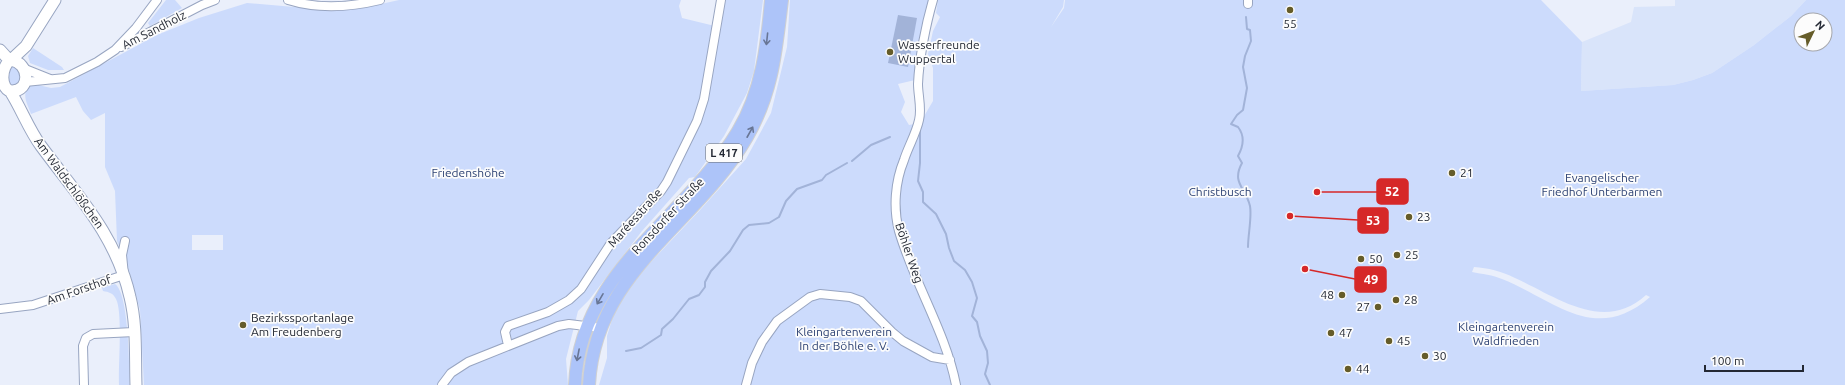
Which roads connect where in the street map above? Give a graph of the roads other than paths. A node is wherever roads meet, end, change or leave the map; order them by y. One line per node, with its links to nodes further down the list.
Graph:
1 (55, 0): 13 (street)
2 (157, 0): 12 (street)
3 (215, 0): 12 (street, Am Sandholz)
4 (288, 0): 10 (street)
5 (380, 0): 10 (street)
6 (721, 0): 22 (street, Maréesstraße)
7 (771, 0): 19 (main road, Ronsdorfer Straße / L 417, one-way to 19)
8 (782, 0): 20 (main road, Ronsdorfer Straße / L 417, one-way to 8)
9 (933, 0): 23 (street, Böhler Weg)
10 (328, 3)
11 (0, 50): 13 (street, Am Waldschlößchen)
12 (115, 50): 14 (street)
13 (9, 67): 14 (street); 15 (street); 15 (street, Am Waldschlößchen)
14 (53, 80): 15 (street)
15 (12, 90): 17 (street, Am Waldschlößchen)
16 (125, 241): 17 (street, Am Forsthof)
17 (124, 275): 18 (street, Am Forsthof); 21 (street, Am Waldschlößchen)
18 (0, 309)
19 (587, 325): 20 (street); 22 (street); 27 (main road, Ronsdorfer Straße / L 417, one-way to 27)
20 (601, 328): 28 (main road, Ronsdorfer Straße / L 417)
21 (134, 332): 24 (street); 25 (street, Am Waldschlößchen)
22 (508, 345): 26 (street)
23 (950, 360): 29 (street); 30 (street, Böhler Weg)
24 (84, 385)
25 (136, 385)
26 (442, 385)
27 (575, 385)
28 (589, 385)
29 (746, 385)
30 (956, 385)

